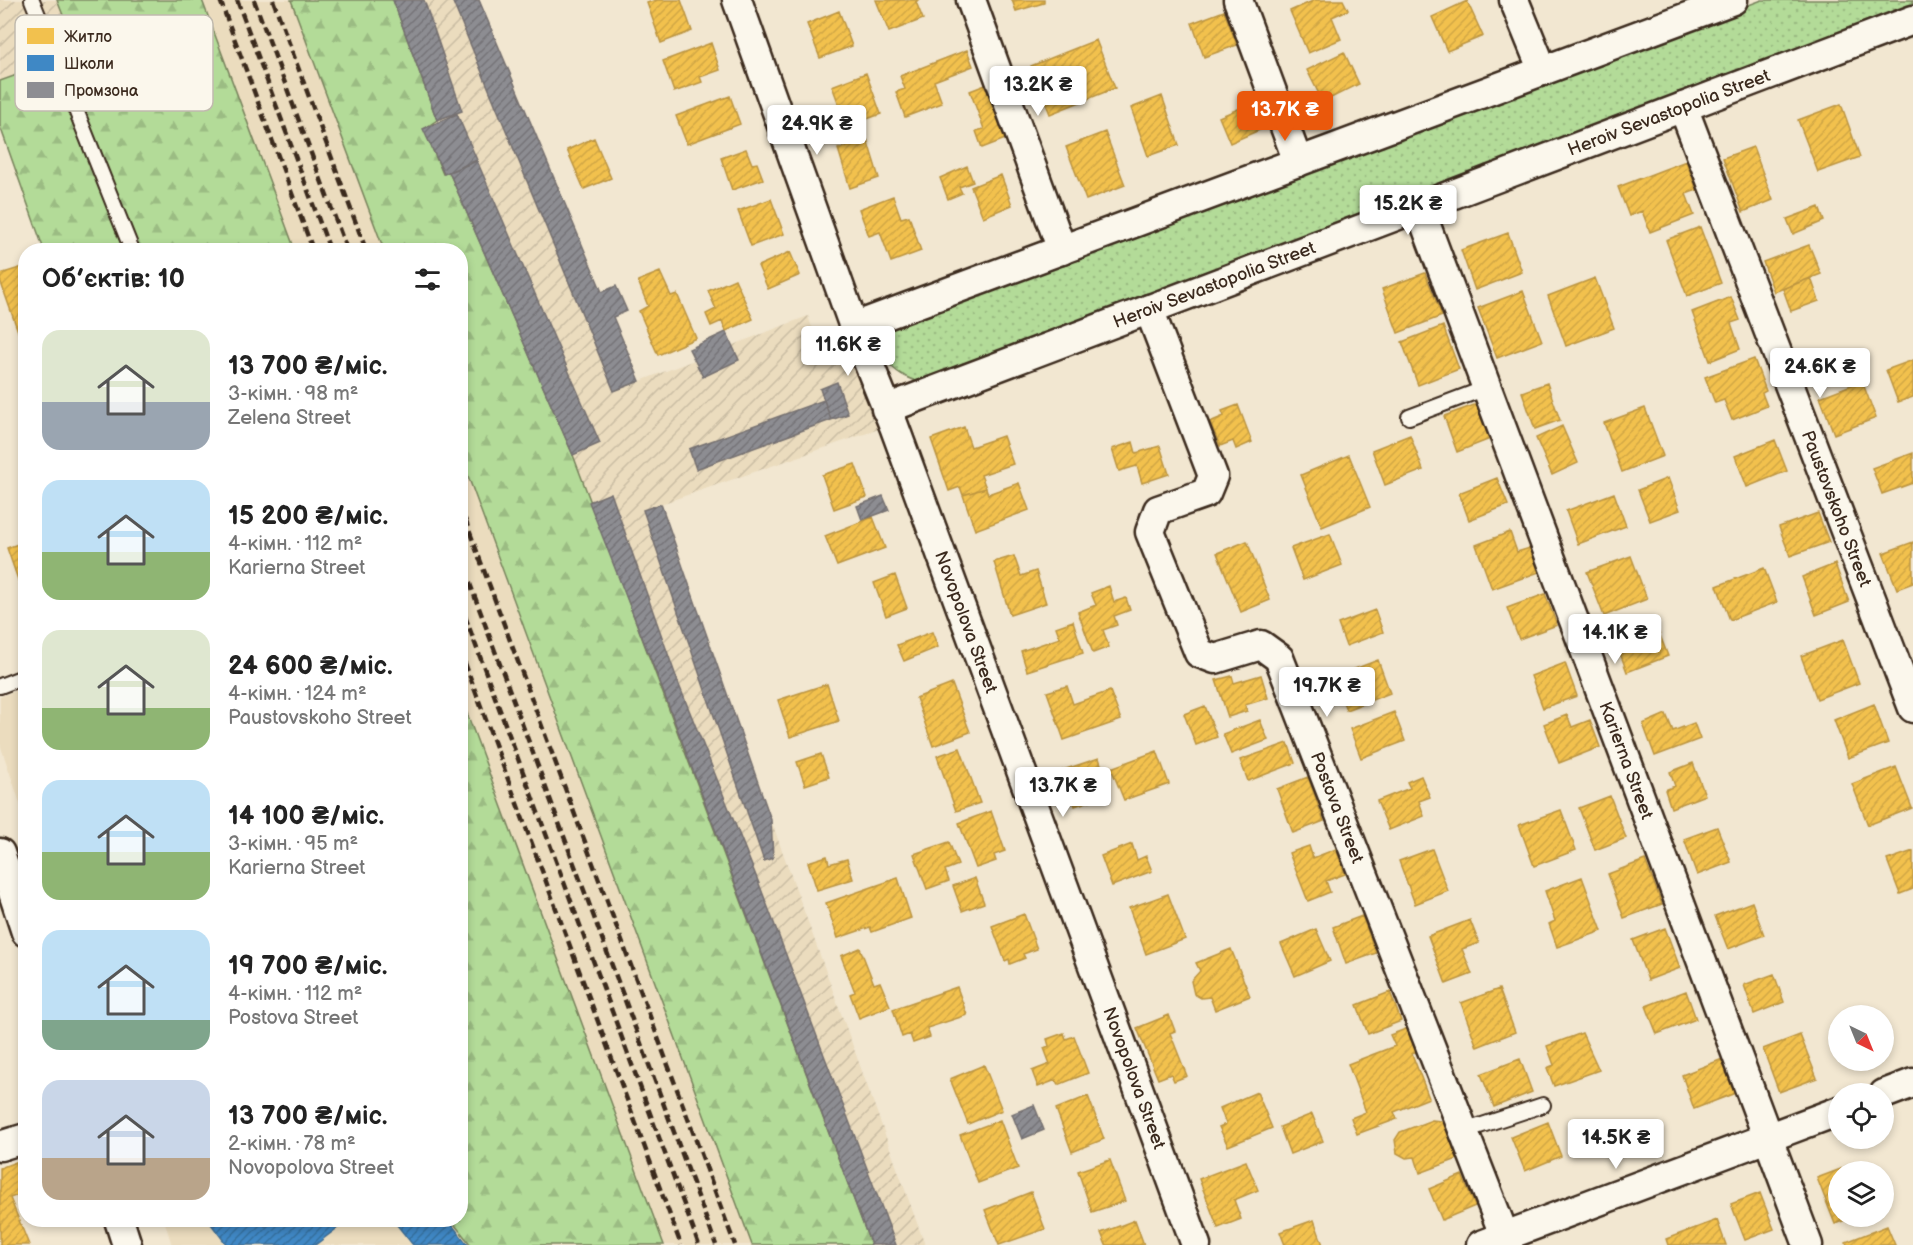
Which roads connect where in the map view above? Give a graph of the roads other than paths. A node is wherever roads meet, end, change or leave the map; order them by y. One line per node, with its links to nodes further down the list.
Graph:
1 (32, 0): 7 (lane)
2 (737, 0): 17 (street, Novopolova Street)
3 (971, 0): 15 (street)
4 (1238, 0): 12 (street)
5 (1514, 0): 9 (street)
6 (1733, 0): 9 (street)
7 (38, 15)
8 (1913, 20): 10 (street, Heroiv Sevastopolia Street)
9 (1543, 71): 12 (street)
10 (1683, 107): 13 (street, Heroiv Sevastopolia Street); 23 (street, Paustovskoho Street)
11 (76, 111): 14 (lane)
12 (1298, 162): 15 (street)
13 (1419, 207): 16 (street, Heroiv Sevastopolia Street); 18 (street, Karierna Street)
14 (129, 243)
15 (1062, 250): 17 (street)
16 (1149, 309): 19 (street, Heroiv Sevastopolia Street); 30 (street, Postova Street)
17 (854, 327): 19 (street, Novopolova Street)
18 (1486, 388): 20 (lane); 31 (street, Karierna Street)
19 (886, 409): 37 (street, Novopolova Street)
20 (1409, 417)
21 (18, 679): 22 (lane)
22 (0, 686)
23 (1913, 708)
24 (0, 853): 25 (street)
25 (18, 908)
26 (1913, 1083): 27 (street)
27 (1894, 1090)
28 (1543, 1105): 30 (lane)
29 (1828, 1115): 31 (street)
30 (1464, 1131): 35 (street, Postova Street)
31 (1768, 1139): 35 (street); 38 (street, Karierna Street)
32 (18, 1140): 33 (street)
33 (0, 1146)
34 (122, 1227): 36 (street)
35 (1498, 1242)
36 (128, 1245)
37 (1196, 1245)
38 (1808, 1245)

